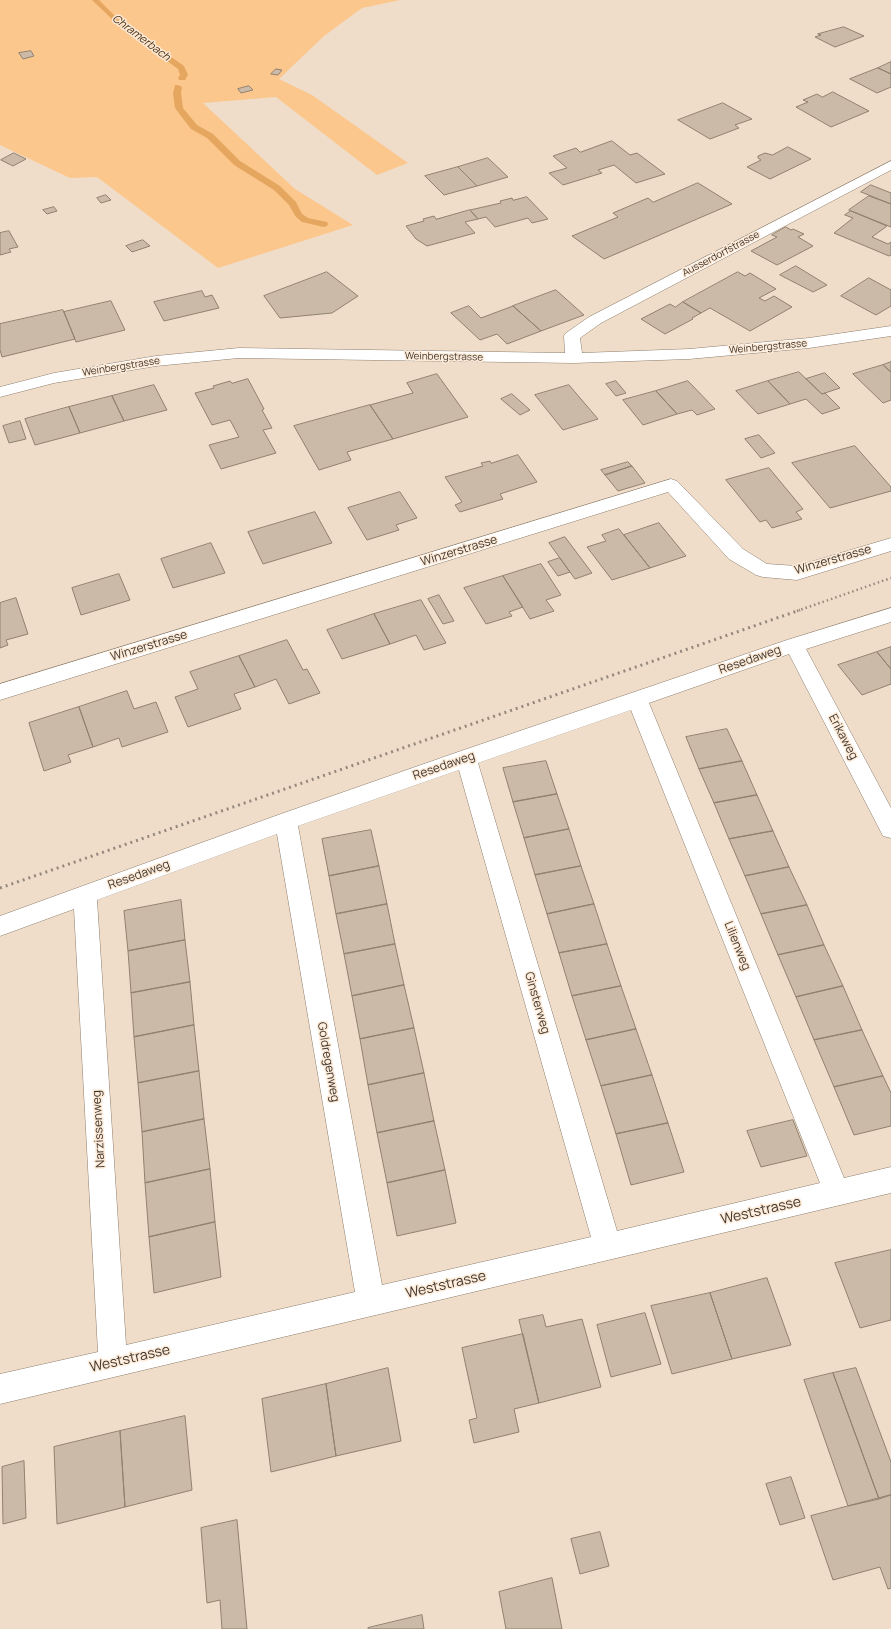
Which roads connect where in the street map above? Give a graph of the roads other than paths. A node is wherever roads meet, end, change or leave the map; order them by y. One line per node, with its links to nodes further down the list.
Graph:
1 (891, 165): 3 (street, Ausserdorfstrasse)
2 (891, 331): 3 (street, Weinbergstrasse)
3 (574, 358): 4 (street, Weinbergstrasse)
4 (0, 392)
5 (891, 544): 8 (street, Winzerstrasse)
6 (891, 615): 7 (street, Resedaweg)
7 (794, 645): 9 (street, Resedaweg); 12 (street, Erikaweg)
8 (0, 692)
9 (637, 700): 10 (street, Resedaweg); 16 (street, Lilienweg)
10 (466, 758): 11 (street, Resedaweg); 17 (street, Ginsterweg)
11 (286, 821): 13 (street, Resedaweg); 18 (street, Goldregenweg)
12 (891, 829)
13 (86, 895): 14 (street, Resedaweg); 19 (street, Narzissenweg)
14 (0, 926)
15 (891, 1180): 16 (street, Weststrasse)
16 (837, 1193): 17 (street, Weststrasse)
17 (608, 1247): 18 (street, Weststrasse)
18 (371, 1302): 19 (street, Weststrasse)
19 (113, 1363): 20 (street, Weststrasse)
20 (0, 1389)

